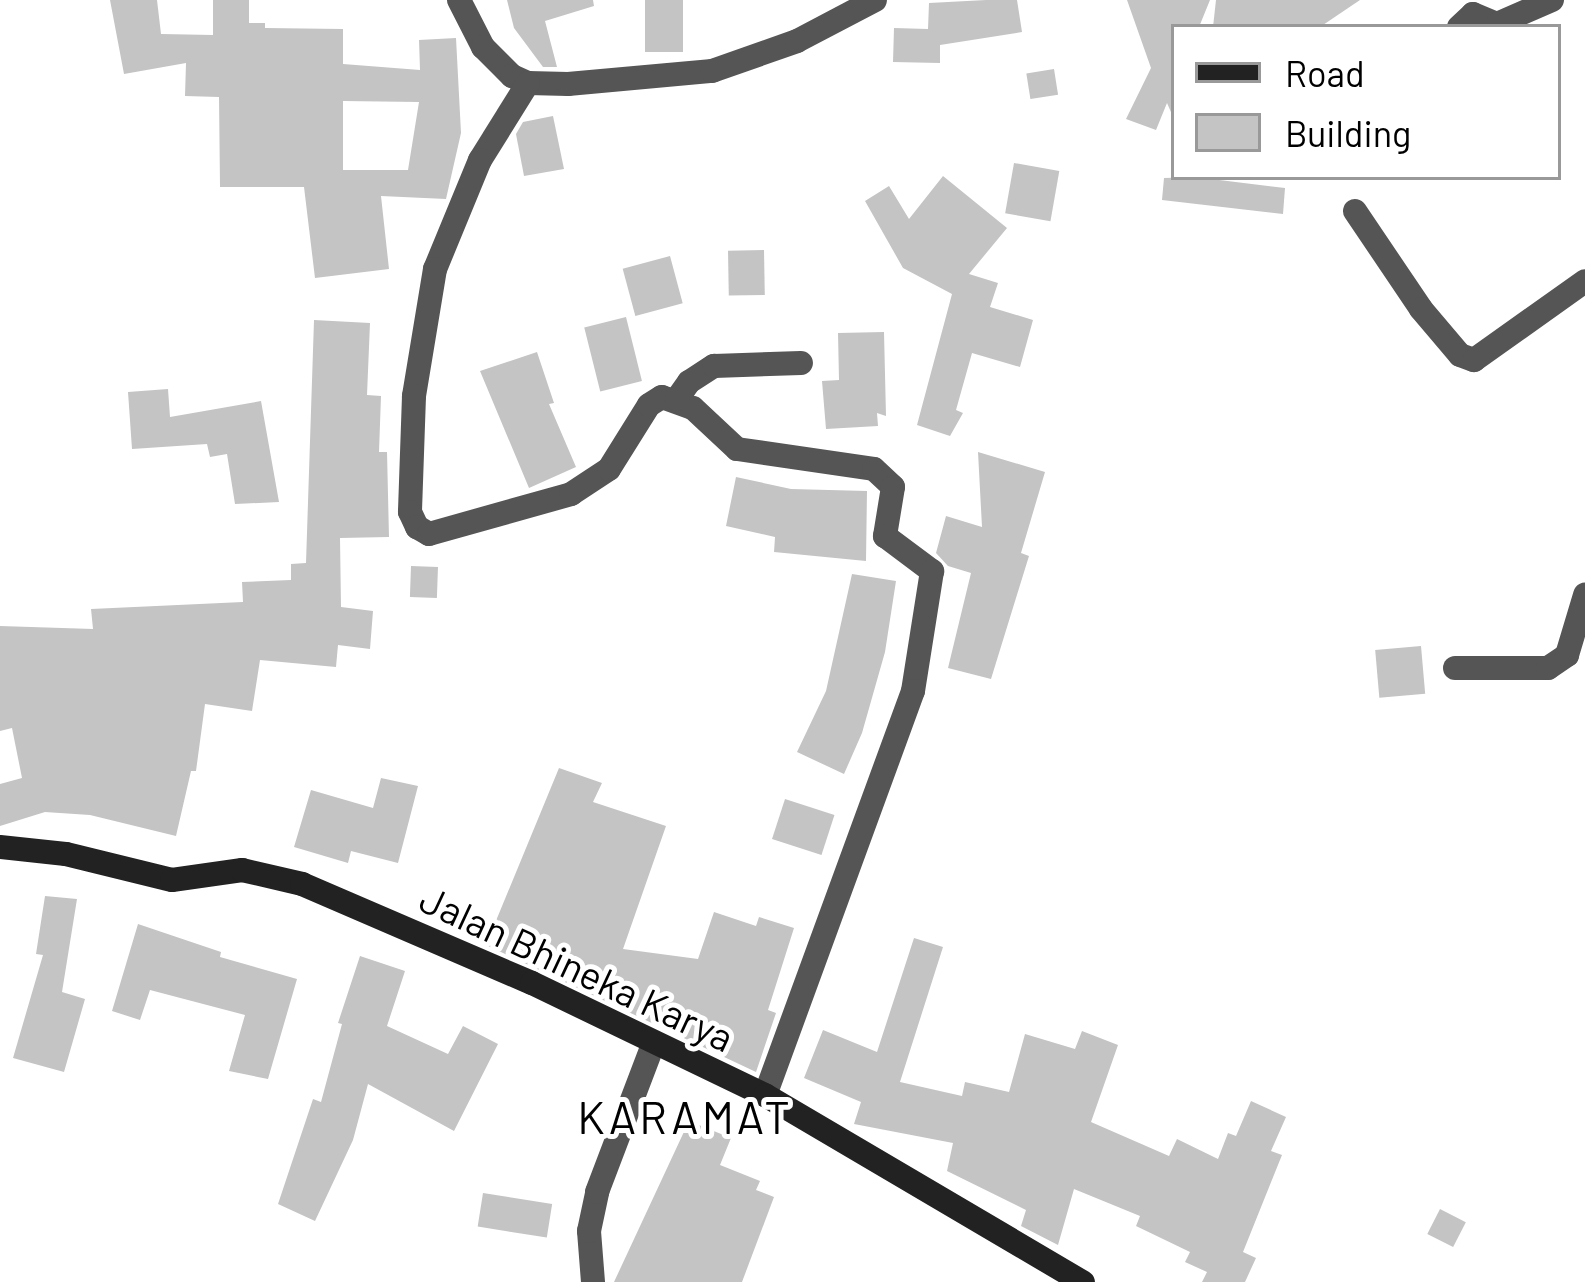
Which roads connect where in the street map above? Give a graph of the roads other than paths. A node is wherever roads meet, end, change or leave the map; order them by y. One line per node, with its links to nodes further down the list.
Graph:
1 (459, 0): 7 (street)
2 (875, 0): 7 (street)
3 (1552, 0): 5 (street)
4 (1462, 24): 6 (street)
5 (1498, 24)
6 (1498, 24)
7 (529, 83): 11 (street)
8 (1355, 211): 9 (street)
9 (1585, 281)
10 (801, 363): 11 (street)
11 (676, 399): 16 (street)
12 (1585, 595): 13 (street)
13 (1455, 668)
14 (0, 848): 15 (street, Jalan Bhineka Karya)
15 (654, 1042): 16 (street, Jalan Bhineka Karya); 17 (street)
16 (765, 1095): 18 (street, Jalan Bhineka Karya)
17 (593, 1282)
18 (1083, 1282)

